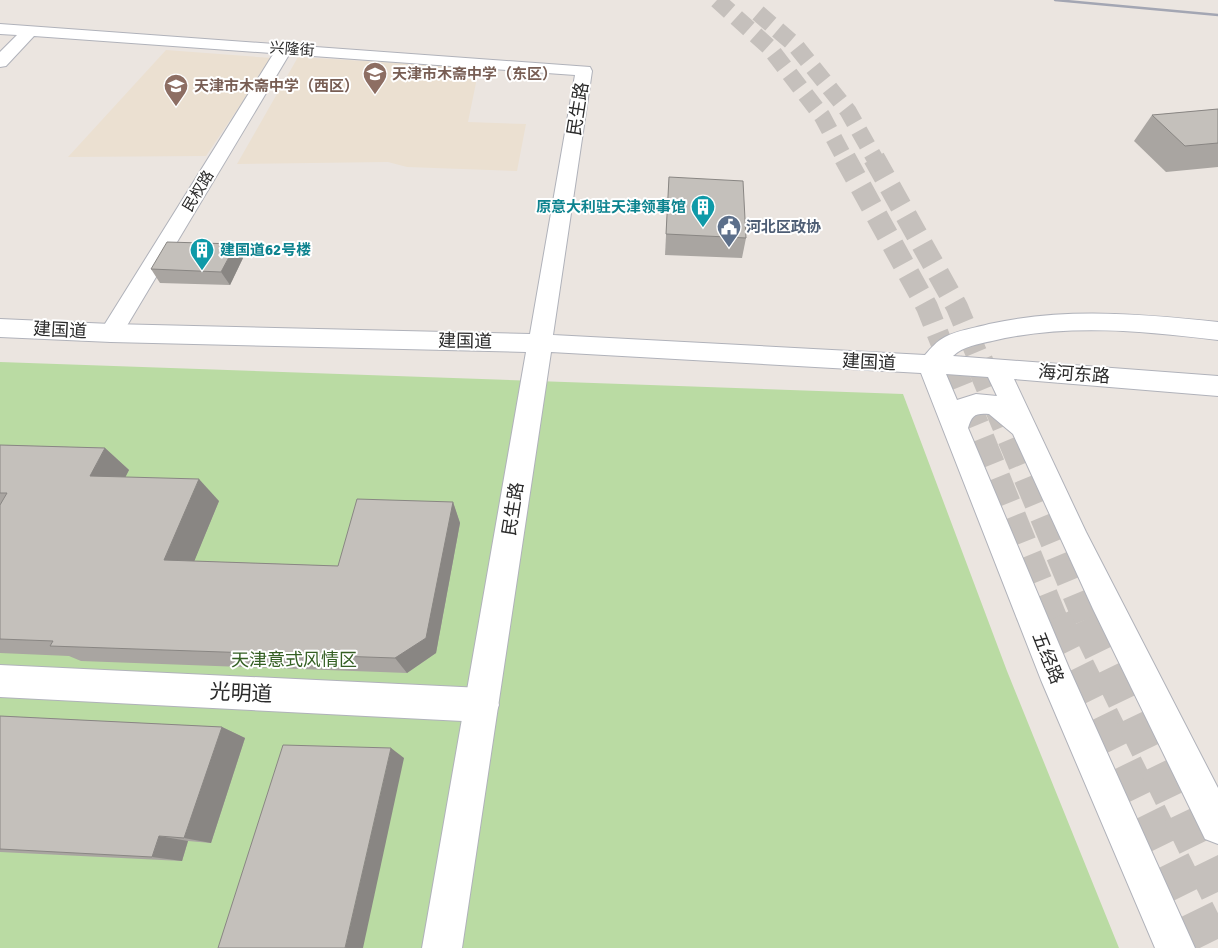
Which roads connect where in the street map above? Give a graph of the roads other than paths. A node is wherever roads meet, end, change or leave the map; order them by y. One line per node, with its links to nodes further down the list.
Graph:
1 (0, 29): 2 (street, 兴隆街)
2 (30, 31): 3 (street, 兴隆街); 4 (street)
3 (285, 48): 5 (street, 兴隆街); 8 (street, 民权路)
4 (0, 62)
5 (584, 71): 9 (street, 民生路)
6 (0, 328): 8 (street, 建国道)
7 (1218, 331): 10 (street)
8 (112, 333): 9 (street, 建国道)
9 (540, 343): 10 (street, 建国道); 16 (street, 民生路)
10 (930, 365): 11 (street, 海河东路); 13 (street, 五经路)
11 (997, 368): 12 (street, 海河东路); 14 (street)
12 (1218, 386)
13 (955, 429): 14 (street); 19 (street, 五经路)
14 (1024, 430): 17 (street)
15 (0, 681): 16 (street, 光明道)
16 (482, 705): 18 (street, 民生路)
17 (1218, 826)
18 (442, 948)
19 (1176, 948)

